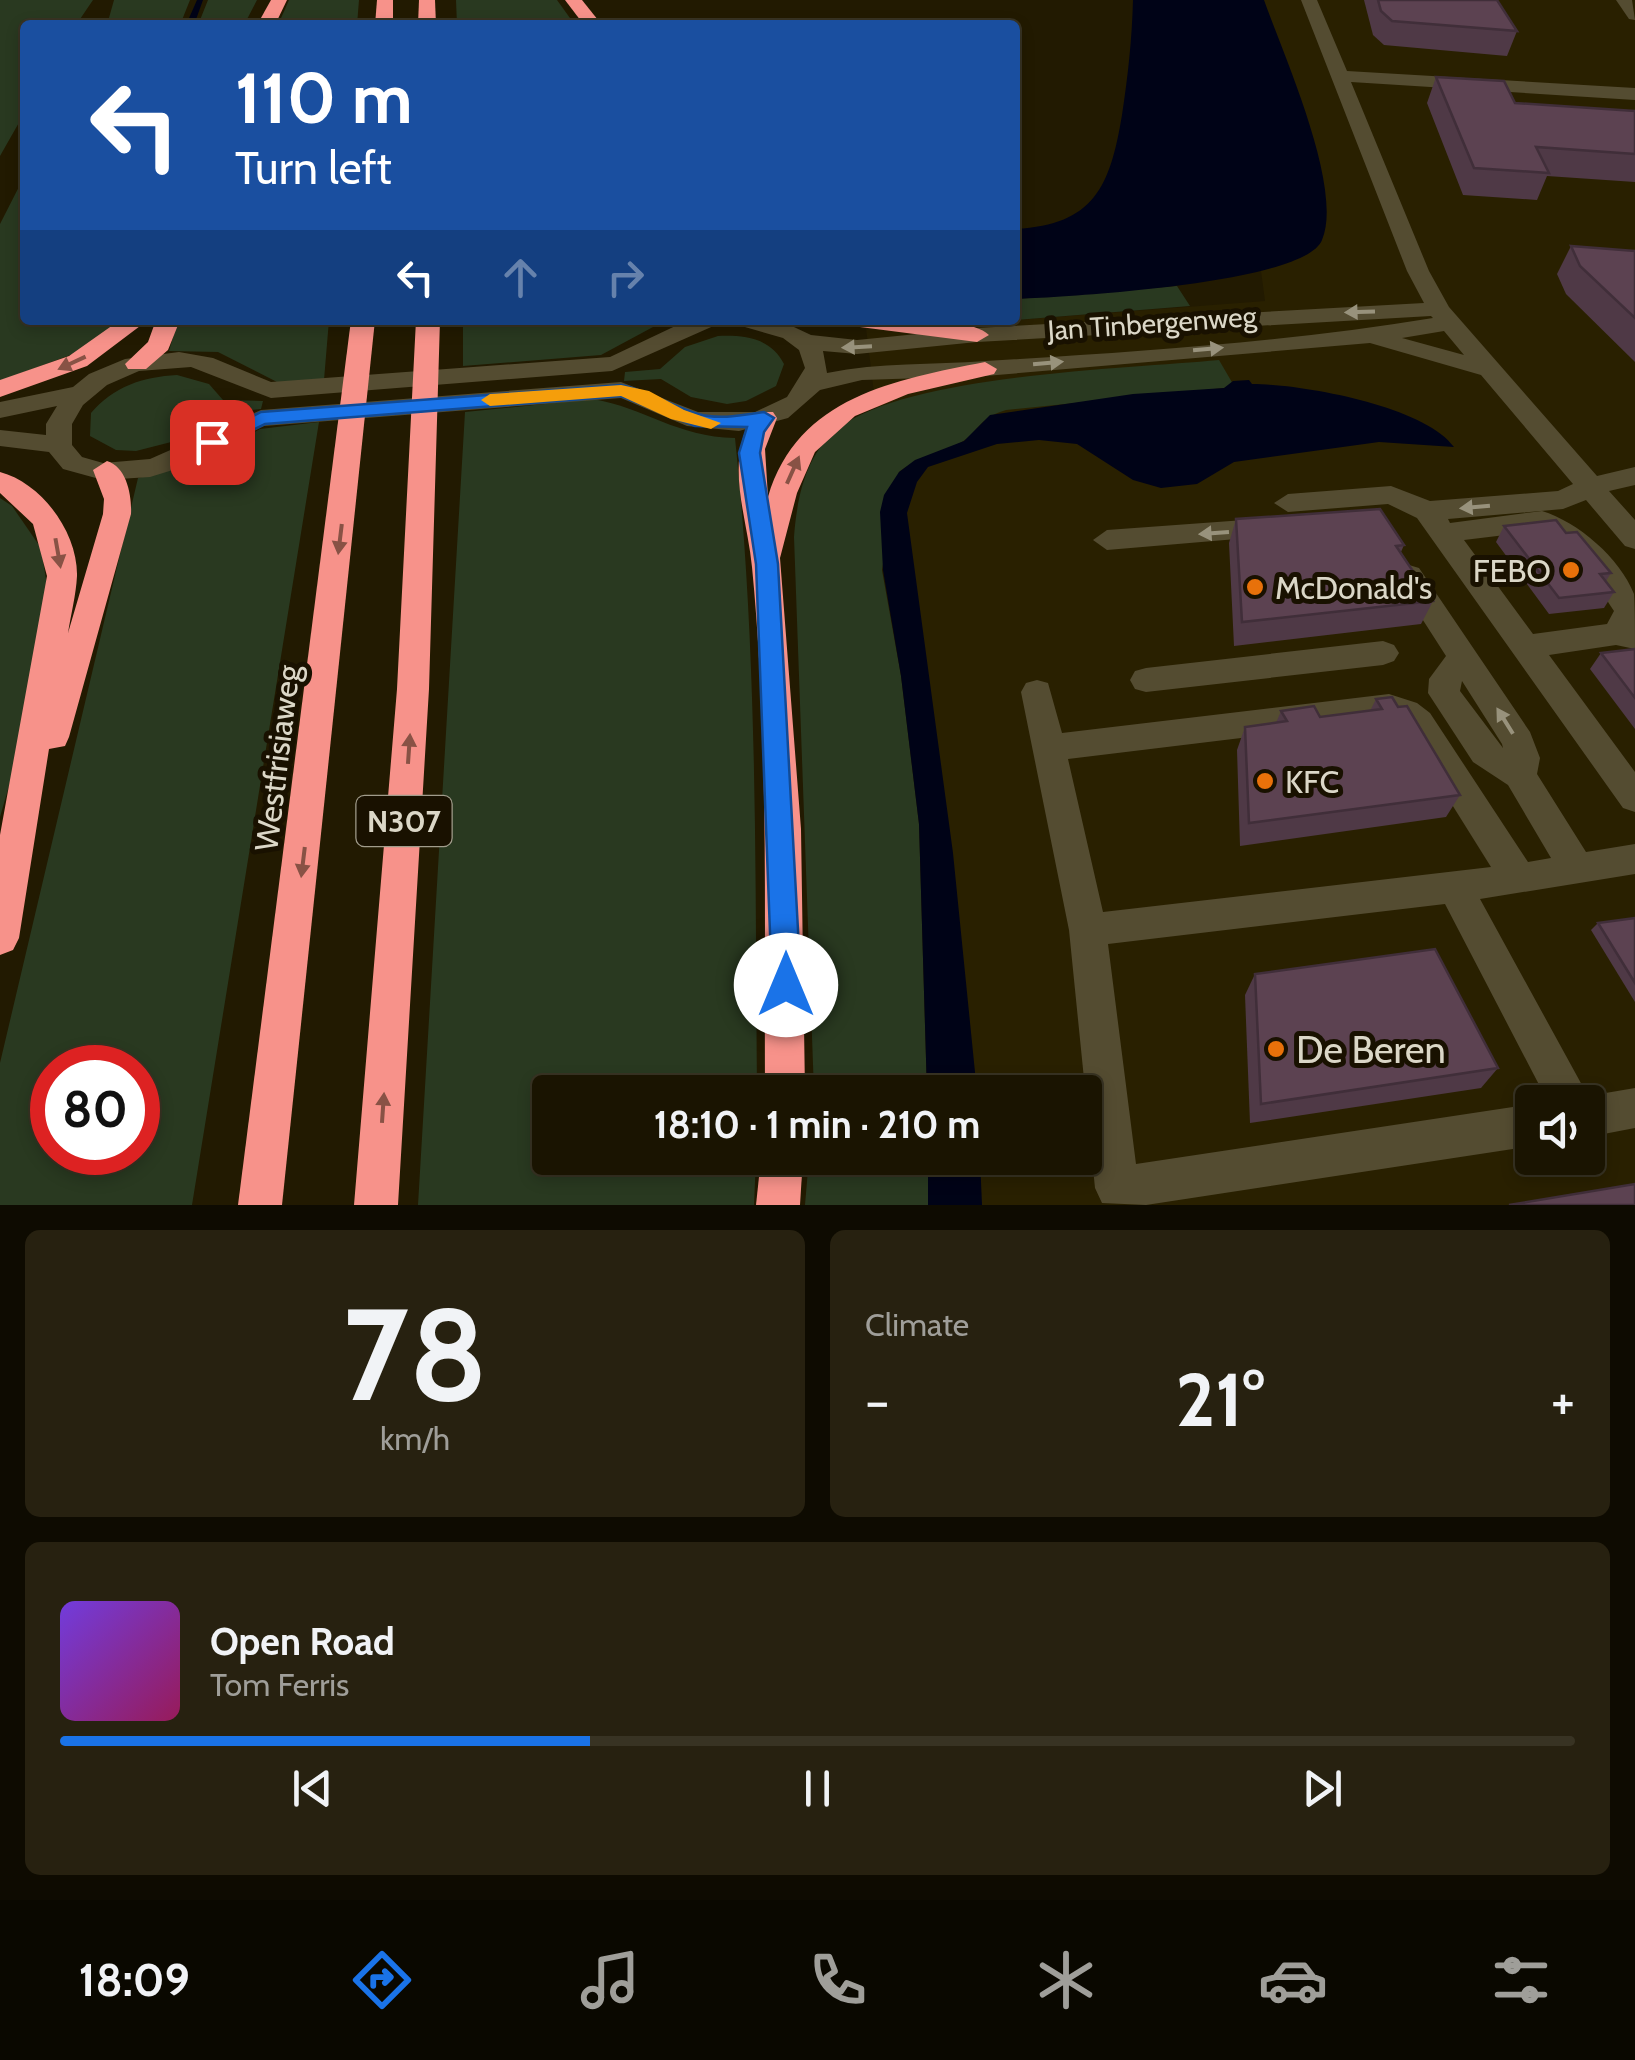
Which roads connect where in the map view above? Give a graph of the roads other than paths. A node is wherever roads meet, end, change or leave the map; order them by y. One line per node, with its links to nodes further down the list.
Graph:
1 (572, 0): 5 (highway)
2 (1309, 0): 6 (street)
3 (1624, 0): 4 (street)
4 (1635, 16)
5 (589, 20)
6 (1340, 76): 7 (street); 8 (street)
7 (1635, 94)
8 (1444, 316): 16 (street, Jan Tinbergenweg, one-way to 16); 17 (street, Jan Tinbergenweg); 21 (street)
9 (129, 325): 23 (highway, one-way to 23)
10 (166, 325): 19 (highway)
11 (363, 325): 59 (highway, Westfrisiaweg / N307, one-way to 59)
12 (428, 325): 60 (highway, N307, one-way to 12)
13 (698, 325): 19 (street)
14 (767, 325): 18 (street, Jan Tinbergenweg)
15 (902, 325): 16 (highway)
16 (977, 334): 18 (street, Jan Tinbergenweg, one-way to 18)
17 (1368, 336): 20 (street, Jan Tinbergenweg, one-way to 17); 21 (street, Jan Tinbergenweg)
18 (806, 342): 22 (street)
19 (138, 364): 24 (street)
20 (985, 369): 22 (street, Jan Tinbergenweg); 37 (highway, one-way to 20)
21 (1487, 369): 32 (street)
22 (811, 384): 26 (street)
23 (0, 389)
24 (73, 396): 25 (street); 28 (street)
25 (0, 410)
26 (764, 418): 29 (street); 37 (highway)
27 (0, 438): 28 (street)
28 (54, 444): 29 (street)
29 (107, 470): 46 (highway)
30 (1635, 476): 32 (street)
31 (0, 481): 46 (highway, one-way to 46)
32 (1590, 486): 34 (street, one-way to 34); 35 (street)
33 (1288, 503): 34 (street)
34 (1436, 522): 38 (street); 39 (street)
35 (1635, 539)
36 (1107, 540): 47 (street, one-way to 36)
37 (767, 564): 52 (highway)
38 (1626, 637): 39 (street)
39 (1525, 647): 44 (street)
40 (1384, 653): 41 (street)
41 (1146, 680)
42 (1037, 692): 43 (street)
43 (1049, 748): 48 (street); 50 (street)
44 (1633, 791)
45 (1635, 860): 47 (street)
46 (16, 865): 51 (highway)
47 (1576, 868): 48 (street)
48 (1518, 879): 49 (street)
49 (1454, 886): 50 (street); 53 (street)
50 (1088, 930): 58 (street)
51 (0, 938)
52 (785, 1075)
53 (1561, 1085)
54 (1635, 1108): 55 (street)
55 (1605, 1113)
56 (1515, 1128): 58 (street)
57 (781, 1175): 61 (highway)
58 (1118, 1196)
59 (260, 1205)
60 (376, 1205)
61 (778, 1205)

